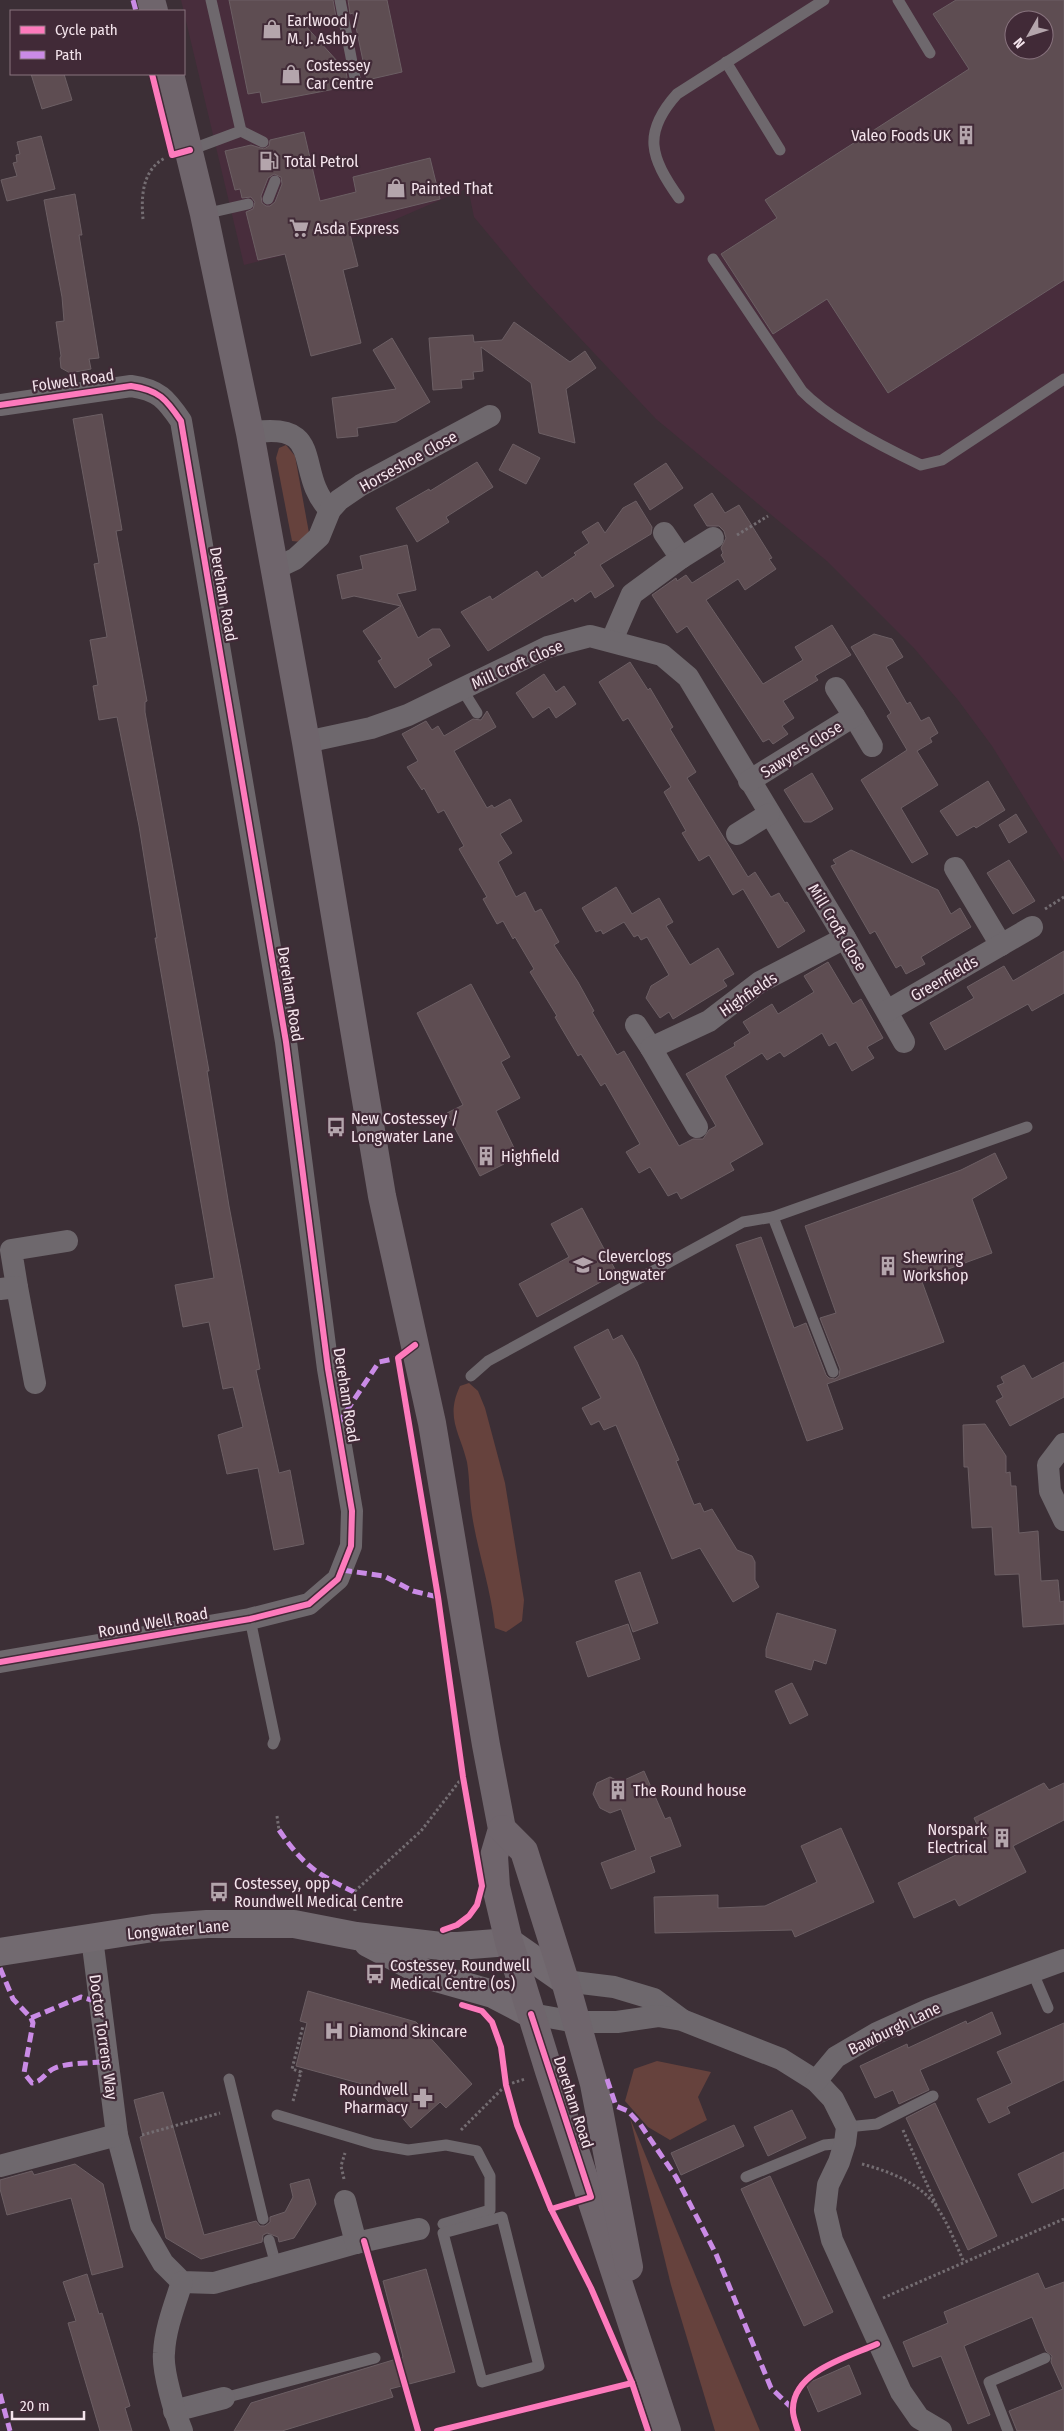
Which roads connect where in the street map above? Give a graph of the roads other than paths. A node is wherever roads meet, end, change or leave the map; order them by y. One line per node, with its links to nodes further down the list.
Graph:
1 (211, 0): 9 (lane)
2 (340, 0): 8 (lane)
3 (824, 0): 6 (lane)
4 (898, 0): 5 (lane)
5 (930, 53)
6 (726, 62): 11 (lane); 14 (lane)
7 (170, 75): 12 (highway, Dereham Road)
8 (356, 83)
9 (241, 131): 10 (lane); 12 (lane)
10 (264, 142)
11 (780, 150)
12 (181, 153): 17 (highway, Dereham Road)
13 (275, 180): 15 (lane)
14 (678, 198)
15 (268, 199)
16 (248, 204): 17 (lane)
17 (204, 214): 23 (highway, Dereham Road)
18 (713, 259): 19 (lane)
19 (1064, 379)
20 (150, 389): 21 (street, Folwell Road); 57 (street, Dereham Road)
21 (0, 405)
22 (490, 416): 24 (street, Horseshoe Close)
23 (250, 433): 24 (street); 28 (highway, Dereham Road)
24 (330, 510): 28 (street, Horseshoe Close)
25 (664, 533): 27 (street)
26 (713, 538): 27 (street)
27 (681, 558): 29 (street)
28 (274, 569): 34 (highway, Dereham Road)
29 (612, 640): 31 (street, Mill Croft Close); 36 (street, Mill Croft Close)
30 (836, 688): 33 (street, Sawyers Close)
31 (462, 689): 32 (lane); 34 (street, Mill Croft Close)
32 (477, 713)
33 (854, 716): 35 (street, Sawyers Close); 36 (street, Sawyers Close)
34 (306, 742): 61 (highway, Dereham Road)
35 (872, 746)
36 (749, 781): 37 (street, Mill Croft Close)
37 (769, 814): 38 (street); 41 (street, Mill Croft Close)
38 (737, 834)
39 (955, 868): 42 (street)
40 (1032, 927): 42 (street, Greenfields)
41 (844, 938): 43 (street, Mill Croft Close); 46 (street, Highfields)
42 (1001, 946): 43 (street, Greenfields)
43 (887, 1011): 45 (street, Mill Croft Close)
44 (636, 1025): 46 (street)
45 (904, 1042)
46 (651, 1048): 47 (street)
47 (696, 1127)
48 (1026, 1127): 49 (lane)
49 (773, 1217): 52 (lane); 53 (lane)
50 (66, 1241): 51 (street)
51 (8, 1288): 54 (street)
52 (833, 1372)
53 (471, 1376)
54 (35, 1383)
55 (1064, 1444): 56 (street)
56 (1064, 1520)
57 (309, 1604): 58 (street, Round Well Road)
58 (250, 1619): 59 (street, Round Well Road); 60 (lane)
59 (0, 1662)
60 (273, 1744)
61 (502, 1829): 64 (highway, Dereham Road); 68 (highway, Dereham Road)
62 (356, 1936): 63 (street, Longwater Lane); 64 (street, Longwater Lane); 70 (street, Longwater Lane)
63 (92, 1938): 65 (street, Longwater Lane); 77 (street, Doctor Torrens Way)
64 (509, 1942): 68 (street); 70 (highway, Dereham Road)
65 (0, 1952)
66 (1064, 1960): 67 (street, Bawburgh Lane)
67 (1033, 1973): 69 (lane); 74 (street, Bawburgh Lane)
68 (565, 1981): 70 (highway); 71 (street); 72 (highway, Dereham Road)
69 (1048, 2008)
70 (532, 2014): 72 (street); 90 (highway, Dereham Road)
71 (682, 2020): 72 (street); 74 (street)
72 (576, 2022): 90 (highway, Dereham Road)
73 (229, 2080): 82 (lane)
74 (816, 2081): 78 (street)
75 (933, 2096): 78 (lane)
76 (283, 2117): 83 (lane)
77 (118, 2138): 79 (street); 87 (street, Doctor Torrens Way)
78 (844, 2144): 80 (lane); 94 (street)
79 (0, 2166)
80 (746, 2177)
81 (345, 2201): 85 (street)
82 (263, 2219)
83 (433, 2228): 83 (lane); 85 (street)
84 (269, 2240): 86 (lane)
85 (360, 2242): 86 (street)
86 (276, 2265): 87 (street)
87 (182, 2282): 92 (street)
88 (375, 2358): 91 (lane)
89 (1045, 2358): 95 (lane)
90 (641, 2380): 93 (highway, Dereham Road)
91 (224, 2398): 92 (street)
92 (178, 2421)
93 (667, 2431)
94 (942, 2431)
95 (1008, 2431)

